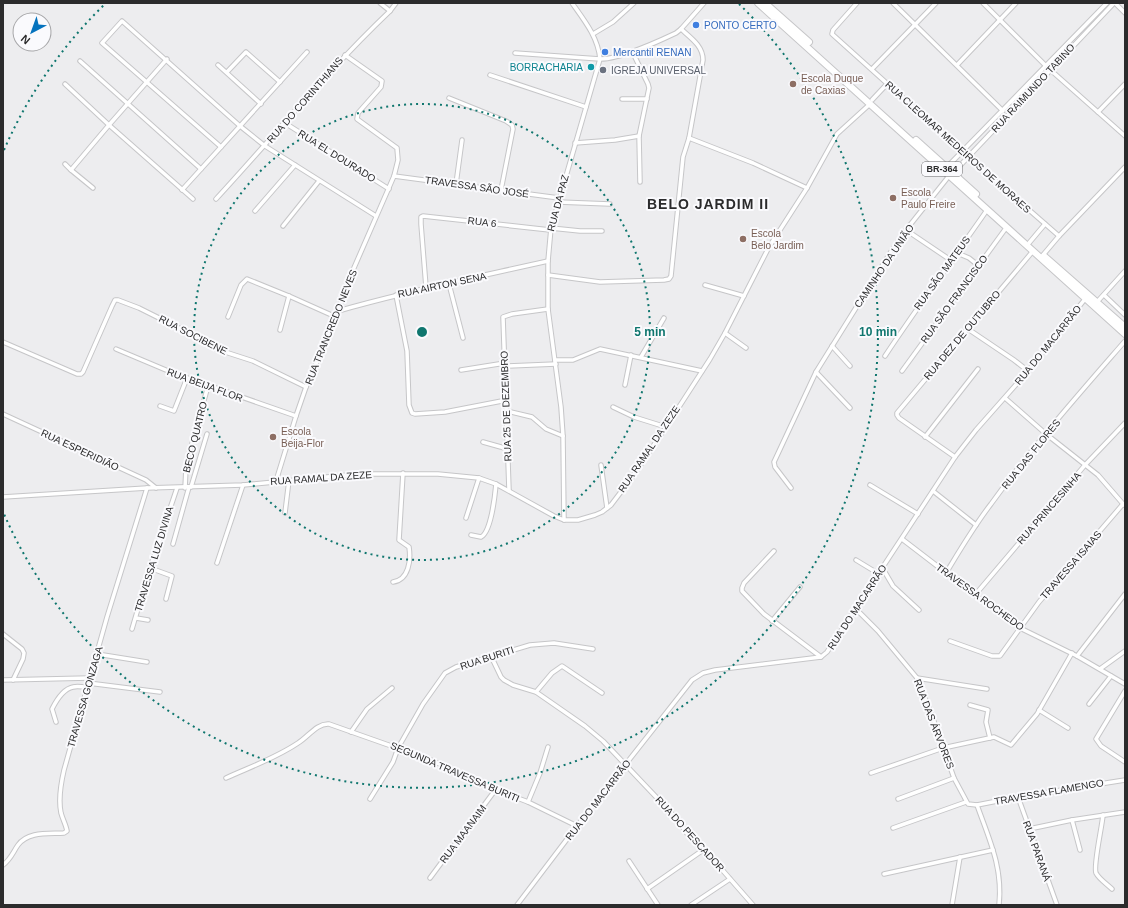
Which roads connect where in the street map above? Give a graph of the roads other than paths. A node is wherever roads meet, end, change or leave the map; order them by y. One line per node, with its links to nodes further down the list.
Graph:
1 (380, 3): 16 (street)
2 (396, 3): 16 (street, RUA DO CORINTHIANS)
3 (578, 3): 15 (street)
4 (634, 3): 21 (street)
5 (704, 3): 20 (street)
6 (758, 3): 47 (highway, BR-364)
7 (765, 3): 47 (highway, BR-364)
8 (857, 3): 34 (street, RUA CLEOMAR MEDEIROS DE MORAES)
9 (893, 3): 19 (street)
10 (936, 3): 19 (street)
11 (983, 3): 18 (street)
12 (1016, 3): 18 (street)
13 (1107, 3): 22 (street, RUA RAIMUNDO TABINO)
14 (1114, 3): 17 (street); 23 (street, RUA RAIMUNDO TABINO)
15 (573, 5): 21 (street)
16 (390, 11): 27 (street, RUA DO CORINTHIANS)
17 (1125, 13)
18 (1000, 20): 32 (street); 33 (street)
19 (915, 25): 32 (street); 34 (street)
20 (681, 29): 24 (street); 58 (street)
21 (593, 34): 28 (street)
22 (1074, 36): 23 (street); 33 (street, RUA RAIMUNDO TABINO)
23 (1078, 40): 35 (street, RUA RAIMUNDO TABINO)
24 (632, 51): 28 (street); 44 (street)
25 (307, 52): 39 (street)
26 (515, 53): 28 (street)
27 (345, 55): 53 (street, RUA DO CORINTHIANS); 72 (street, RUA TRANCREDO NEVES)
28 (600, 59): 49 (street, RUA DA PAZ)
29 (167, 60): 38 (street); 38 (street); 55 (street)
30 (80, 61): 46 (street)
31 (218, 65): 36 (street)
32 (957, 65): 50 (street)
33 (1046, 66): 35 (street); 50 (street, RUA RAIMUNDO TABINO)
34 (872, 69): 41 (street, RUA CLEOMAR MEDEIROS DE MORAES / BR-364)
35 (1050, 69): 51 (street); 52 (street, RUA RAIMUNDO TABINO)
36 (227, 72): 39 (street); 48 (street)
37 (490, 75): 49 (street)
38 (147, 82): 46 (street); 62 (street)
39 (280, 82): 48 (street)
40 (65, 84): 54 (street)
41 (887, 84): 47 (street, RUA RAMAL DA ZEZE); 63 (street, RUA CLEOMAR MEDEIROS DE MORAES / BR-364)
42 (1125, 84): 51 (street)
43 (449, 98): 80 (street)
44 (647, 99): 45 (street); 56 (street)
45 (622, 100)
46 (128, 102): 54 (street); 69 (street)
47 (872, 102): 67 (highway, BR-364); 71 (highway, BR-364); 77 (street, RUA RAMAL DA ZEZE)
48 (261, 104): 55 (street)
49 (586, 107): 60 (street, RUA DA PAZ)
50 (1002, 110): 52 (street); 63 (street, RUA RAIMUNDO TABINO)
51 (1098, 112): 57 (street)
52 (1007, 115): 64 (street, RUA RAIMUNDO TABINO)
53 (285, 123): 61 (street, RUA DO CORINTHIANS); 78 (street, RUA EL DOURADO)
54 (108, 125): 70 (street); 79 (street)
55 (240, 126): 61 (street); 62 (street)
56 (639, 136): 60 (street); 74 (street)
57 (1125, 136)
58 (689, 138): 77 (street); 103 (street)
59 (462, 140): 75 (street)
60 (575, 143): 83 (street, RUA DA PAZ)
61 (265, 146): 66 (street); 82 (street, RUA DO CORINTHIANS)
62 (221, 148): 69 (street)
63 (962, 151): 64 (street, RUA CLEOMAR MEDEIROS DE MORAES); 67 (street, RUA RAIMUNDO TABINO)
64 (968, 156): 71 (street, RUA RAIMUNDO TABINO); 88 (street, RUA CLEOMAR MEDEIROS DE MORAES)
65 (66, 164): 70 (street)
66 (295, 165): 73 (street); 86 (street)
67 (947, 167): 71 (highway, BR-364)
68 (1125, 167): 94 (street)
69 (201, 169): 79 (street)
70 (71, 170): 76 (street)
71 (951, 174): 85 (highway, BR-364); 92 (street, CAMINHO DA UNIÃO); 95 (highway, BR-364)
72 (394, 176): 75 (street, TRAVESSA SÃO JOSÉ); 78 (street, RUA TRANCREDO NEVES)
73 (320, 181): 87 (street); 89 (street)
74 (640, 182)
75 (456, 184): 80 (street, TRAVESSA SÃO JOSÉ)
76 (93, 188)
77 (806, 188): 110 (street, RUA RAMAL DA ZEZE)
78 (389, 189): 87 (street, RUA TRANCREDO NEVES)
79 (182, 190): 81 (street)
80 (501, 190): 83 (street, TRAVESSA SÃO JOSÉ)
81 (193, 199)
82 (216, 199)
83 (558, 200): 84 (street, TRAVESSA SÃO JOSÉ); 91 (street, RUA DA PAZ)
84 (610, 204)
85 (987, 210): 90 (highway, BR-364); 97 (street, RUA SÃO MATEUS)
86 (255, 211)
87 (376, 216): 114 (street, RUA TRANCREDO NEVES)
88 (1045, 224): 94 (street, RUA CLEOMAR MEDEIROS DE MORAES); 95 (street)
89 (283, 226)
90 (1006, 228): 96 (highway, BR-364); 101 (street, RUA SÃO FRANCISCO)
91 (550, 229): 93 (street); 100 (street, RUA DA PAZ); 106 (street, RUA 6)
92 (906, 230): 99 (street); 127 (street, CAMINHO DA UNIÃO)
93 (602, 231)
94 (1059, 236): 98 (street)
95 (1029, 244): 98 (highway, BR-364)
96 (1033, 251): 111 (highway, BR-364); 120 (street, RUA DEZ DE OUTUBRO)
97 (957, 253): 99 (street, RUA SÃO MATEUS); 101 (street)
98 (1043, 255): 112 (highway, BR-364)
99 (952, 261): 131 (street, RUA SÃO MATEUS)
100 (548, 262): 103 (street, RUA DA PAZ); 104 (street, RUA AIRTON SENA)
101 (978, 266): 139 (street, RUA SÃO FRANCISCO)
102 (1125, 271): 108 (street)
103 (548, 275): 113 (street, RUA DA PAZ)
104 (448, 284): 106 (street, RUA AIRTON SENA); 124 (street)
105 (705, 285): 110 (street)
106 (426, 288): 107 (street, RUA AIRTON SENA)
107 (396, 295): 114 (street, RUA AIRTON SENA); 147 (street)
108 (1104, 295): 112 (street); 115 (street)
109 (289, 296): 116 (street); 117 (street); 121 (street)
110 (744, 296): 122 (street, RUA RAMAL DA ZEZE)
111 (1086, 299): 123 (highway, BR-364); 140 (street, RUA DO MACARRÃO)
112 (1097, 302): 119 (highway, BR-364)
113 (548, 309): 133 (street, RUA DA PAZ); 134 (street, RUA 25 DE DEZEMBRO)
114 (338, 311): 117 (street, RUA TRANCREDO NEVES)
115 (1125, 315)
116 (228, 317)
117 (336, 317): 145 (street, RUA TRANCREDO NEVES)
118 (664, 318): 132 (street)
119 (1125, 327)
120 (968, 329): 140 (street); 159 (street, RUA DEZ DE OUTUBRO)
121 (280, 330)
122 (726, 333): 128 (street); 138 (street, RUA RAMAL DA ZEZE)
123 (1125, 334)
124 (463, 338)
125 (1125, 341): 157 (street, RUA DAS FLORES)
126 (3, 342): 145 (street, RUA SOCIBENE)
127 (832, 346): 135 (street); 141 (street, CAMINHO DA UNIÃO)
128 (746, 348)
129 (116, 349): 142 (street, RUA BEIJA FLOR)
130 (631, 355): 132 (street); 133 (street); 143 (street)
131 (885, 356)
132 (641, 357): 138 (street)
133 (555, 362): 134 (street); 158 (street, RUA DA PAZ)
134 (505, 364): 137 (street); 147 (street, RUA 25 DE DEZEMBRO)
135 (850, 366)
136 (978, 369): 159 (street)
137 (461, 370)
138 (702, 371): 155 (street, RUA RAMAL DA ZEZE)
139 (902, 371)
140 (1028, 371): 146 (street, RUA DO MACARRÃO)
141 (816, 372): 150 (street); 176 (street, CAMINHO DA UNIÃO)
142 (187, 378): 144 (street, RUA BEIJA FLOR); 148 (street)
143 (625, 384)
144 (208, 386): 153 (street, RUA BEIJA FLOR); 172 (street, BECO QUATRO)
145 (306, 387): 153 (street, RUA TRANCREDO NEVES)
146 (1005, 398): 157 (street); 162 (street, RUA DO MACARRÃO)
147 (507, 400): 151 (street, RUA 25 DE DEZEMBRO)
148 (160, 406)
149 (613, 407): 155 (street)
150 (850, 408)
151 (507, 411): 158 (street); 161 (street, RUA 25 DE DEZEMBRO)
152 (3, 414): 174 (street, RUA ESPERIDIÃO)
153 (296, 416): 168 (street, RUA TRANCREDO NEVES)
154 (1125, 423): 164 (street, RUA PRINCESINHA)
155 (666, 427): 181 (street, RUA RAMAL DA ZEZE)
156 (207, 434): 172 (street)
157 (1046, 434): 164 (street); 186 (street, RUA DAS FLORES)
158 (563, 436): 185 (street, RUA DA PAZ)
159 (925, 437): 162 (street)
160 (483, 442): 161 (street)
161 (508, 449): 177 (street, RUA 25 DE DEZEMBRO)
162 (955, 457): 178 (street, RUA DO MACARRÃO)
163 (600, 465): 181 (street)
164 (1086, 465): 180 (street); 200 (street, RUA PRINCESINHA)
165 (403, 473): 166 (street, RUA RAMAL DA ZEZE); 167 (street, RUA RAMAL DA ZEZE); 197 (street)
166 (479, 478): 170 (street, RUA RAMAL DA ZEZE); 184 (street)
167 (288, 480): 168 (street, RUA RAMAL DA ZEZE); 182 (street)
168 (276, 481): 169 (street, RUA RAMAL DA ZEZE)
169 (243, 484): 172 (street, RUA RAMAL DA ZEZE); 192 (street)
170 (496, 484): 177 (street, RUA RAMAL DA ZEZE); 187 (street)
171 (870, 485): 183 (street)
172 (189, 487): 175 (street, RUA RAMAL DA ZEZE); 189 (street)
173 (147, 488): 174 (street, RUA RAMAL DA ZEZE); 179 (street, RUA RAMAL DA ZEZE); 214 (street, TRAVESSA GONZAGA)
174 (156, 488): 175 (street, RUA RAMAL DA ZEZE)
175 (177, 488): 193 (street, TRAVESSA LUZ DIVINA)
176 (791, 488)
177 (509, 490): 185 (street, RUA RAMAL DA ZEZE)
178 (933, 491): 183 (street, RUA DO MACARRÃO); 186 (street)
179 (3, 497)
180 (1124, 505): 207 (street, TRAVESSA ISAIAS)
181 (607, 508): 185 (street, RUA RAMAL DA ZEZE)
182 (286, 513)
183 (918, 514): 188 (street, RUA DO MACARRÃO)
184 (466, 518)
185 (564, 520)
186 (976, 525): 195 (street, RUA DAS FLORES)
187 (471, 535)
188 (902, 539): 194 (street, RUA DO MACARRÃO); 195 (street, TRAVESSA ROCHEDO)
189 (172, 544)
190 (774, 551): 206 (street)
191 (856, 560): 196 (street)
192 (217, 563)
193 (150, 568): 201 (street); 204 (street, TRAVESSA LUZ DIVINA)
194 (882, 569): 196 (street, RUA DO MACARRÃO); 203 (street)
195 (946, 573): 200 (street, TRAVESSA ROCHEDO)
196 (879, 574): 202 (street, RUA DO MACARRÃO)
197 (393, 582)
198 (800, 587): 206 (street)
199 (1125, 594): 216 (street)
200 (975, 595): 207 (street, TRAVESSA ROCHEDO)
201 (166, 599)
202 (856, 609): 217 (street, RUA DO MACARRÃO); 222 (street, RUA DAS ÁRVORES)
203 (919, 610)
204 (136, 618): 205 (street, TRAVESSA LUZ DIVINA); 208 (street)
205 (148, 620)
206 (772, 621): 217 (street)
207 (1020, 628): 210 (street, TRAVESSA ISAIAS); 213 (street, TRAVESSA ROCHEDO)
208 (132, 629)
209 (3, 634): 224 (street)
210 (950, 641)
211 (593, 649): 215 (street, RUA BURITI)
212 (1125, 651): 219 (street)
213 (1072, 653): 216 (street, TRAVESSA ROCHEDO); 236 (street)
214 (97, 654): 218 (street); 221 (street, TRAVESSA GONZAGA)
215 (490, 656): 232 (street, RUA DO PESCADOR); 242 (street, RUA BURITI)
216 (1077, 656): 219 (street, TRAVESSA ROCHEDO)
217 (821, 657): 245 (street, RUA DO MACARRÃO)
218 (147, 662)
219 (1100, 669): 220 (street, TRAVESSA ROCHEDO)
220 (1110, 676): 226 (street, TRAVESSA ROCHEDO); 234 (street)
221 (89, 678): 224 (street); 225 (street, TRAVESSA GONZAGA)
222 (917, 678): 229 (street); 243 (street, RUA DAS ÁRVORES)
223 (3, 680): 224 (street)
224 (13, 680)
225 (88, 683): 227 (street, TRAVESSA GONZAGA); 231 (street)
226 (1125, 684)
227 (86, 688): 237 (street); 268 (street, TRAVESSA GONZAGA)
228 (392, 688): 239 (street)
229 (987, 689)
230 (1125, 691): 244 (street)
231 (160, 692)
232 (536, 692): 233 (street); 245 (street, RUA DO PESCADOR)
233 (602, 693)
234 (1089, 704)
235 (970, 705): 240 (street)
236 (1039, 710): 238 (street); 240 (street)
237 (56, 722)
238 (1068, 728)
239 (352, 732): 242 (street, SEGUNDA TRAVESSA BURITI); 247 (street, SEGUNDA TRAVESSA BURITI)
240 (990, 738): 243 (street)
241 (548, 747): 254 (street)
242 (398, 748): 250 (street, SEGUNDA TRAVESSA BURITI); 253 (street, RUA BURITI)
243 (943, 748): 246 (street); 248 (street, RUA DAS ÁRVORES)
244 (1125, 762)
245 (626, 765): 260 (street, RUA DO MACARRÃO); 263 (street, RUA DO PESCADOR)
246 (871, 773)
247 (226, 778)
248 (954, 778): 252 (street); 255 (street, RUA DAS ÁRVORES)
249 (1125, 780): 251 (street, TRAVESSA FLAMENGO)
250 (496, 790): 254 (street, SEGUNDA TRAVESSA BURITI); 270 (street, RUA MAANAIM)
251 (1018, 797): 256 (street, TRAVESSA FLAMENGO); 262 (street, RUA PARANÁ)
252 (898, 798)
253 (370, 799)
254 (528, 802): 260 (street, SEGUNDA TRAVESSA BURITI)
255 (966, 802): 256 (street); 261 (street)
256 (975, 805): 264 (street)
257 (1125, 812): 258 (street)
258 (1103, 815): 259 (street); 273 (street)
259 (1072, 820): 262 (street); 265 (street)
260 (577, 826): 274 (street, RUA DO MACARRÃO)
261 (893, 828)
262 (1029, 829): 280 (street, RUA PARANÁ)
263 (703, 850): 271 (street, RUA DO PESCADOR); 272 (street)
264 (993, 850): 266 (street); 279 (street)
265 (1080, 850)
266 (960, 857): 269 (street); 278 (street)
267 (629, 861): 272 (street)
268 (3, 865)
269 (884, 874)
270 (430, 878)
271 (730, 879): 276 (street); 277 (street, RUA DO PESCADOR)
272 (647, 889): 275 (street)
273 (1112, 889)
274 (517, 905)
275 (658, 905)
276 (691, 905)
277 (753, 905)
278 (952, 905)
279 (999, 905)
280 (1057, 905)

